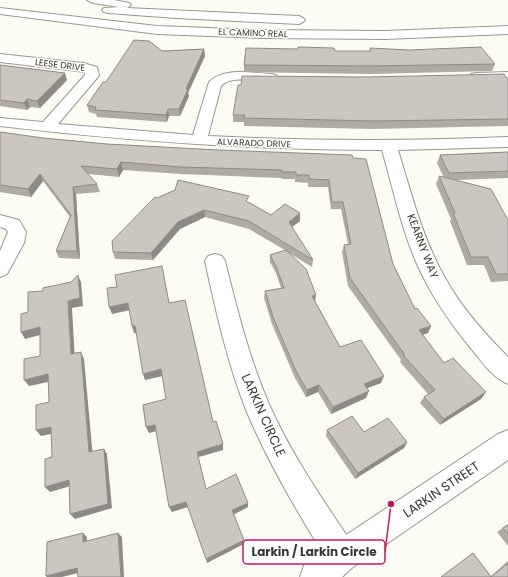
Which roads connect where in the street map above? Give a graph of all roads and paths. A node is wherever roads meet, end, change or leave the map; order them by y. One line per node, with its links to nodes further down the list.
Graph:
1 (93, 0): 4 (main road)
2 (84, 8): 4 (main road, EL CAMINO REAL)
3 (0, 11): 7 (main road, EL CAMINO REAL)
4 (242, 18): 6 (main road, EL CAMINO REAL)
5 (0, 20): 7 (main road)
6 (307, 20)
7 (157, 30): 8 (main road, EL CAMINO REAL)
8 (508, 30)
9 (0, 58): 14 (street, LEESE DRIVE)
10 (508, 76): 11 (street)
11 (462, 77)
12 (282, 79): 15 (street)
13 (0, 122): 14 (street, ALVARADO DRIVE)
14 (46, 128): 15 (street, ALVARADO DRIVE)
15 (199, 140): 17 (street, ALVARADO DRIVE)
16 (508, 142): 17 (street, ALVARADO DRIVE)
17 (388, 145): 21 (street, KEARNY WAY)
18 (0, 221): 20 (street)
19 (215, 261): 23 (street, LARKIN CIRCLE)
20 (0, 270)
21 (508, 373)
22 (508, 444): 23 (main road, LARKIN STREET)
23 (342, 556): 24 (main road, LARKIN STREET)
24 (316, 577)

